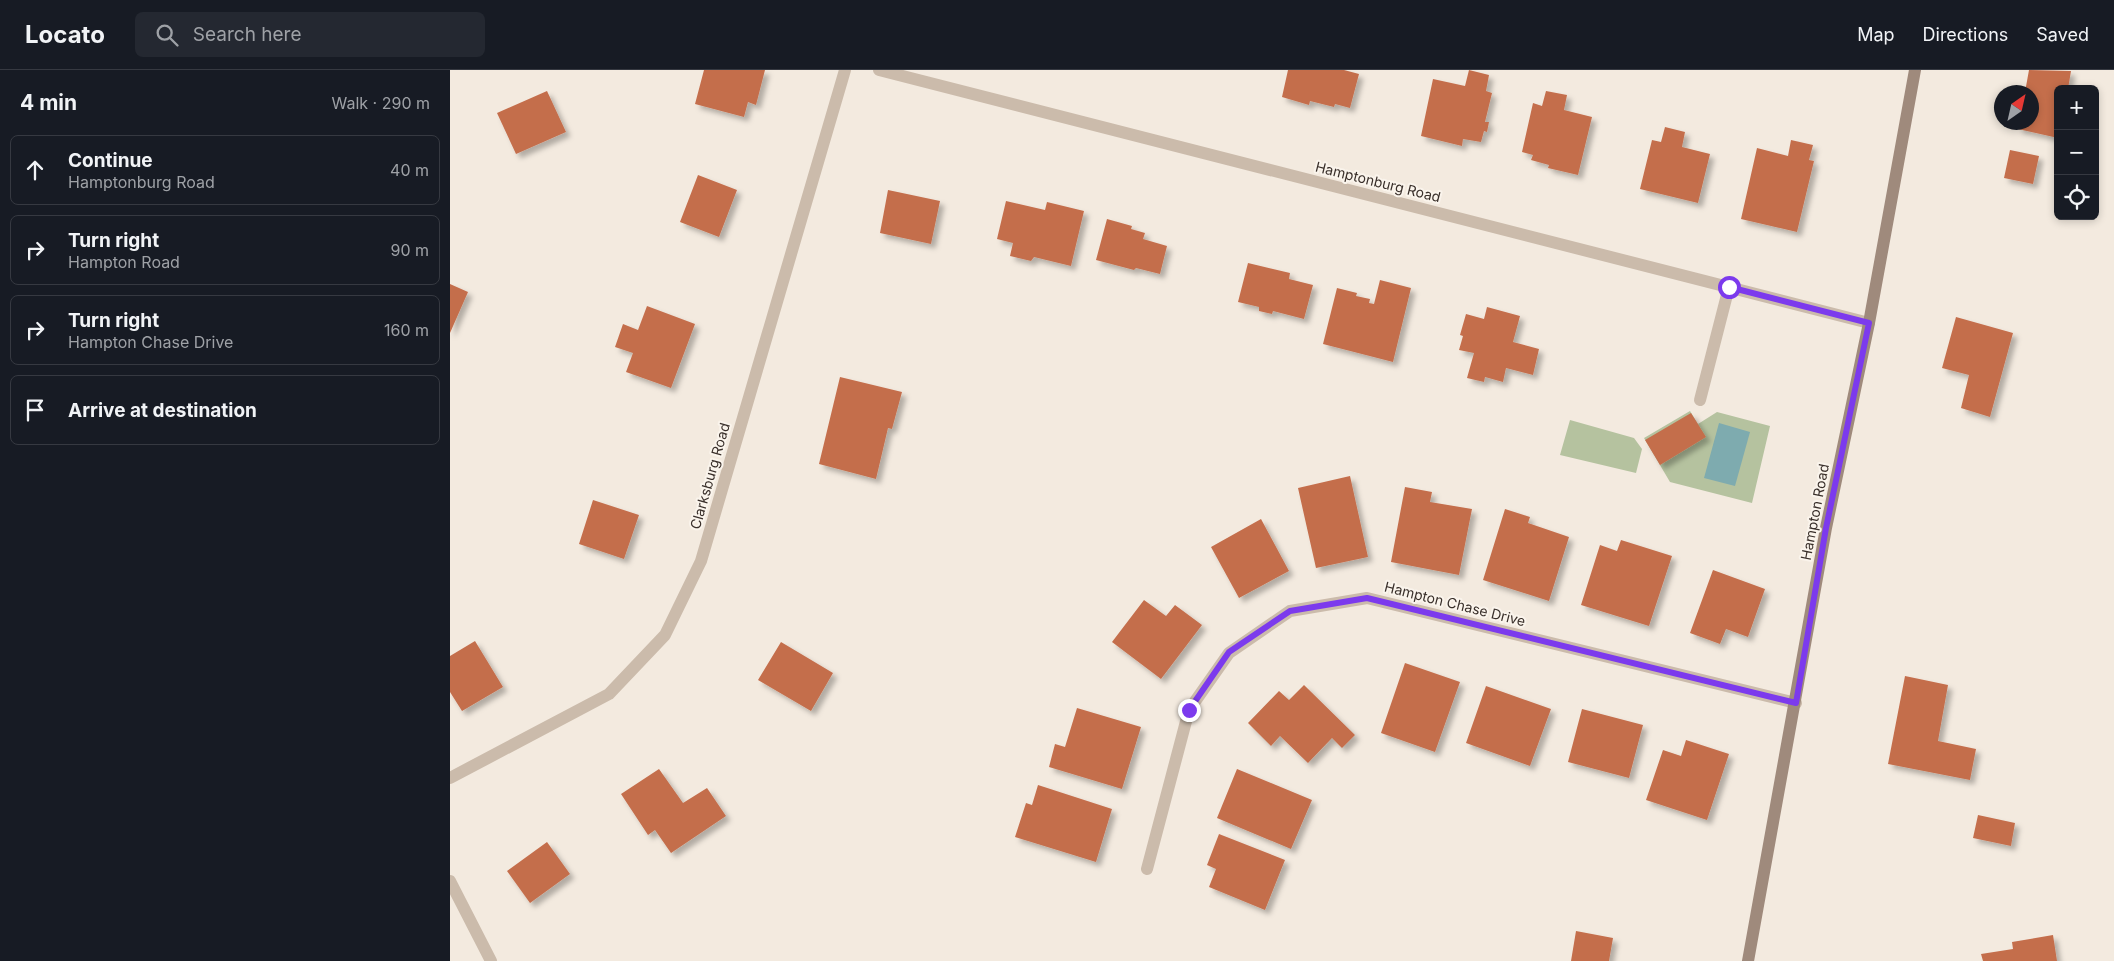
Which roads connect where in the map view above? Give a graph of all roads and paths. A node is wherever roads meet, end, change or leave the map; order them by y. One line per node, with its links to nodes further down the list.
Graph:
1 (845, 70): 8 (street, Clarksburg Road)
2 (879, 70): 4 (street, Hamptonburg Road)
3 (1915, 70): 5 (main road, Hampton Road)
4 (1729, 287): 5 (street, Hamptonburg Road); 6 (street)
5 (1869, 323): 7 (main road, Hampton Road)
6 (1700, 400)
7 (1796, 703): 9 (street, Hampton Chase Drive); 12 (main road, Hampton Road)
8 (450, 778)
9 (1147, 869)
10 (450, 881): 11 (street)
11 (491, 961)
12 (1748, 961)

